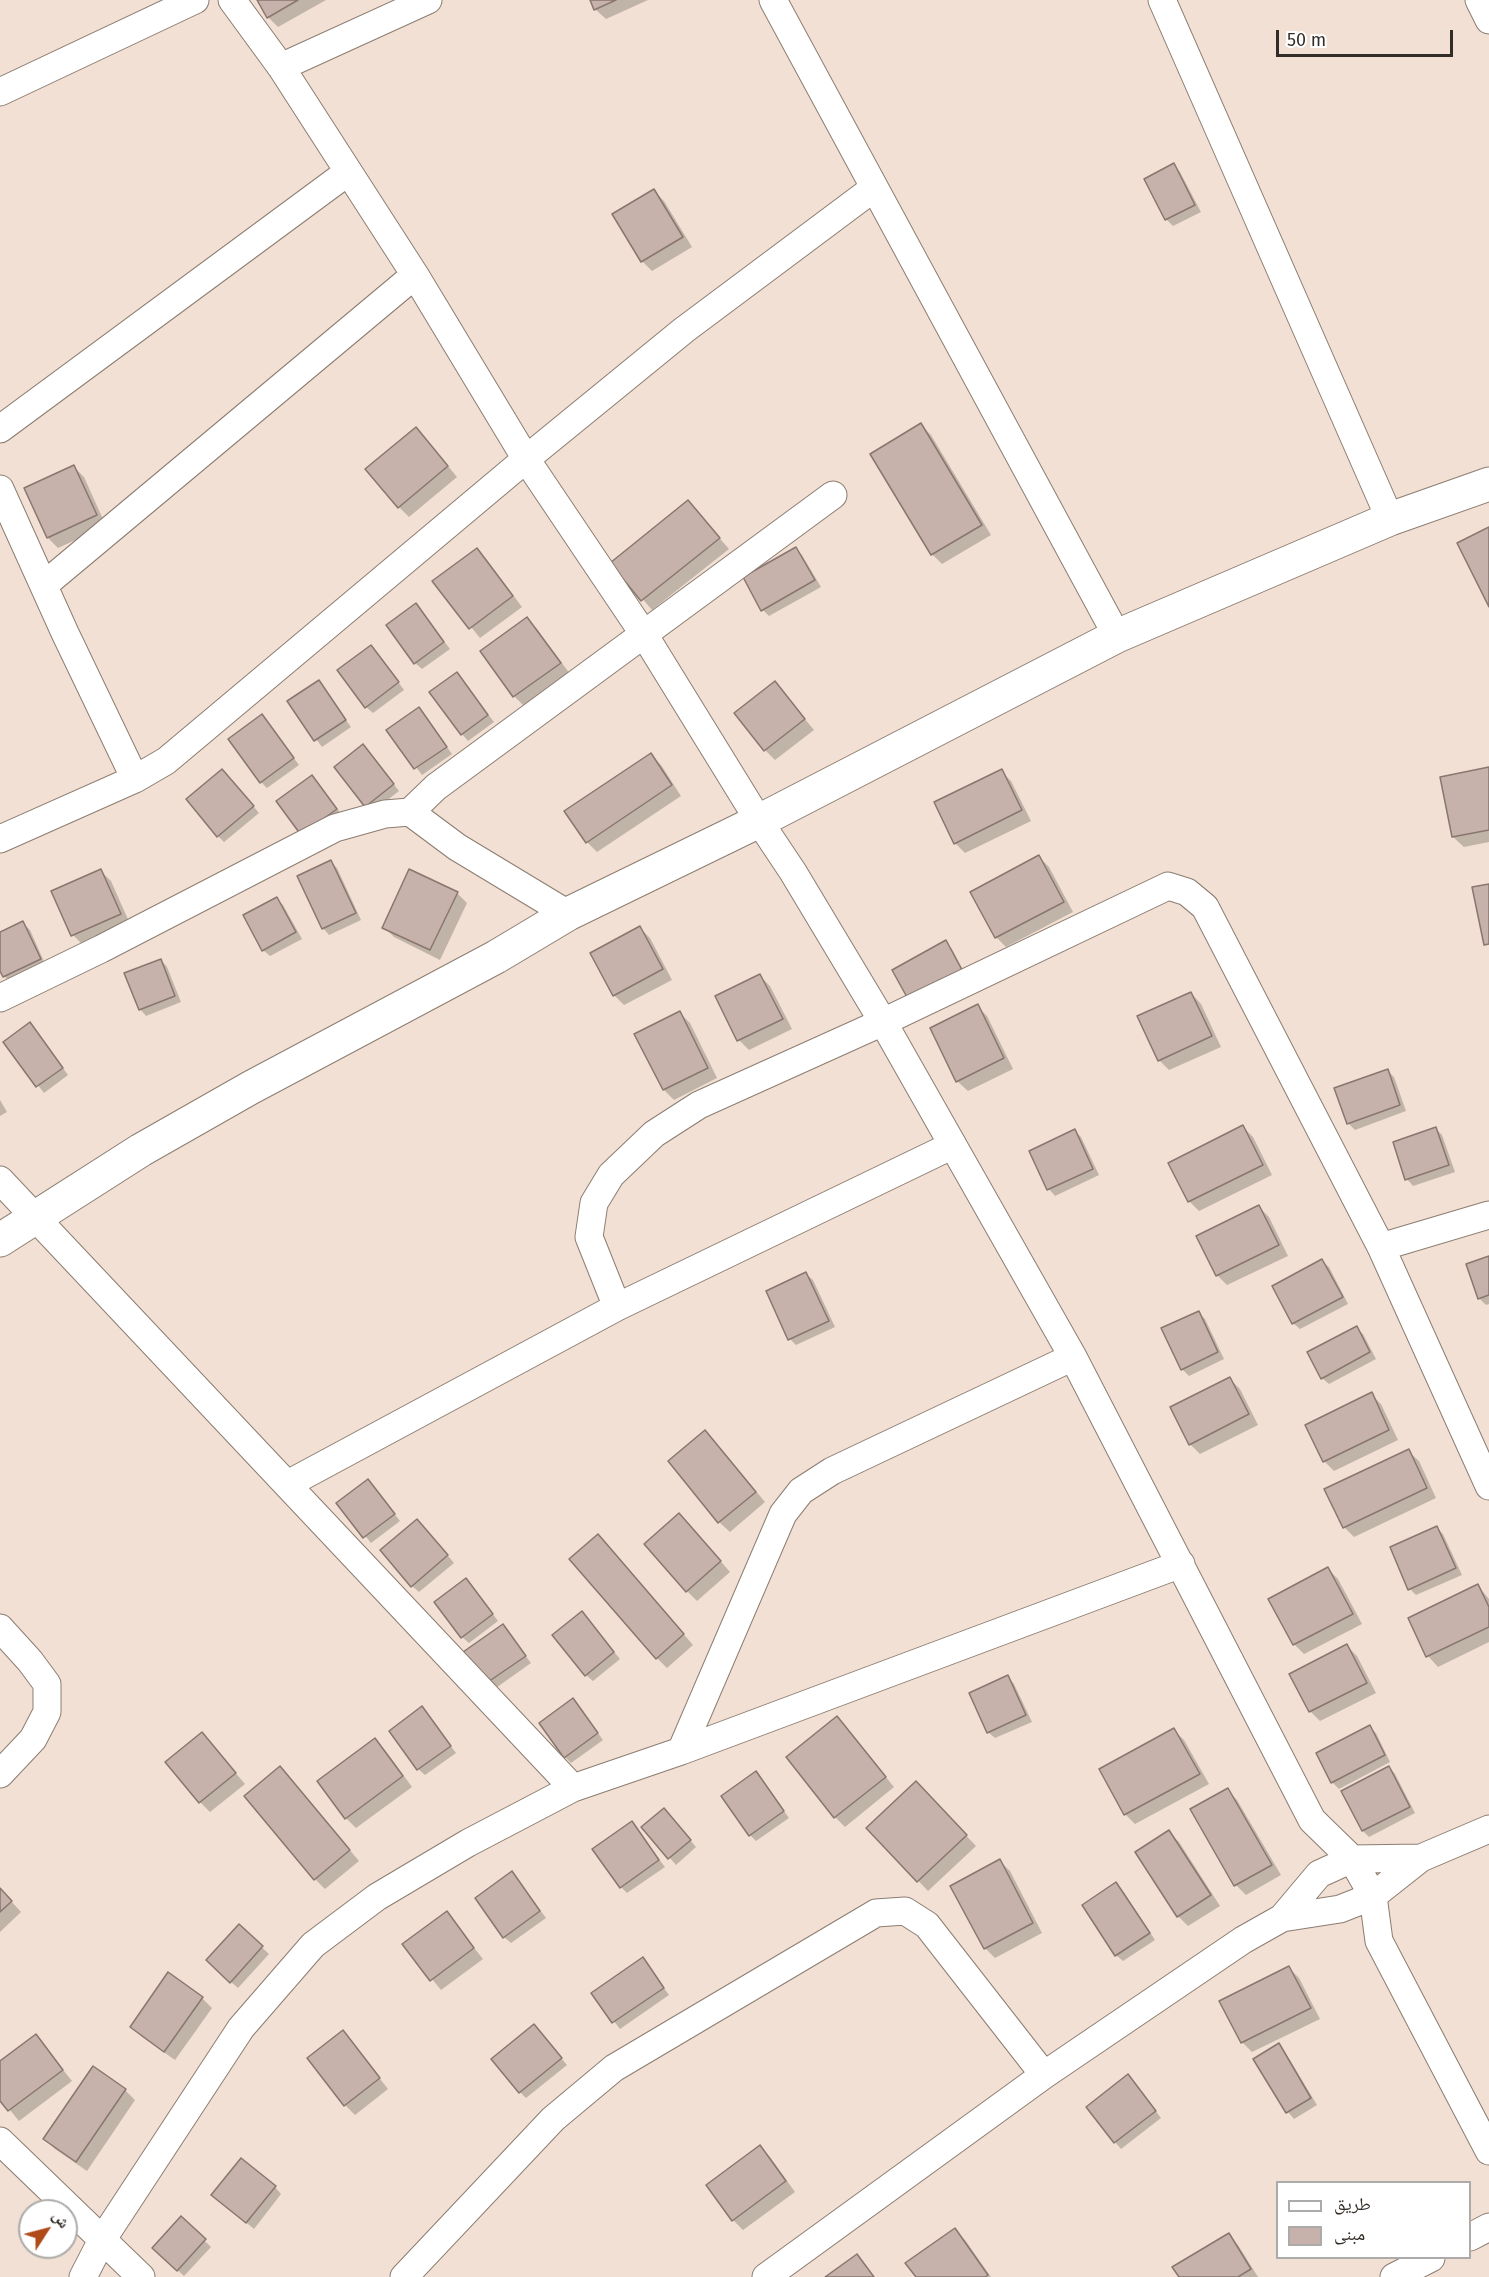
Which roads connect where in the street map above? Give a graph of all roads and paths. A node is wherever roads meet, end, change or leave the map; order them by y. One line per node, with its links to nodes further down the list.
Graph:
1 (195, 0): 9 (street)
2 (232, 0): 8 (street)
3 (428, 0): 8 (street)
4 (773, 0): 11 (street)
5 (1162, 0): 18 (street)
6 (1479, 0): 7 (street)
7 (1489, 20)
8 (281, 67): 10 (street)
9 (0, 92)
10 (348, 171): 12 (street); 13 (street)
11 (874, 188): 14 (street); 21 (street)
12 (415, 275): 14 (street); 19 (street)
13 (0, 429)
14 (526, 459): 20 (street); 22 (street)
15 (1489, 484): 18 (main road)
16 (0, 489): 19 (street)
17 (833, 495): 20 (street)
18 (1390, 519): 21 (main road)
19 (44, 585): 22 (street)
20 (645, 636): 23 (street); 24 (street)
21 (1117, 636): 24 (main road)
22 (135, 779): 25 (street)
23 (410, 812): 26 (street); 27 (street)
24 (759, 821): 26 (main road); 28 (street)
25 (0, 839)
26 (568, 914): 32 (main road)
27 (0, 998)
28 (883, 1022): 29 (street); 34 (street); 35 (street)
29 (953, 1145): 35 (street); 36 (street)
30 (0, 1180): 32 (street)
31 (1489, 1215): 34 (street)
32 (35, 1217): 33 (main road); 37 (street)
33 (0, 1240)
34 (1381, 1247): 38 (street)
35 (617, 1307): 37 (street)
36 (1073, 1357): 39 (street); 41 (street)
37 (288, 1484): 43 (street)
38 (1489, 1486)
39 (1181, 1564): 41 (street); 44 (street)
40 (0, 1628): 42 (street)
41 (681, 1751): 43 (street)
42 (0, 1774)
43 (573, 1788): 58 (street)
44 (1312, 1820): 46 (street); 48 (street)
45 (1489, 1829): 47 (street)
46 (1352, 1858): 47 (street); 48 (street); 49 (street)
47 (1421, 1858): 49 (street)
48 (1319, 1874): 50 (street); 51 (street)
49 (1373, 1896): 50 (street); 52 (street)
50 (1340, 1909): 51 (street); 52 (street)
51 (1282, 1918): 53 (street)
52 (1379, 1941): 55 (street)
53 (1044, 2075): 62 (street); 63 (street)
54 (0, 2141): 58 (street)
55 (1489, 2151)
56 (1489, 2227): 57 (street)
57 (1471, 2236)
58 (102, 2240): 60 (street); 61 (street)
59 (1429, 2259): 64 (street)
60 (83, 2277)
61 (141, 2277)
62 (404, 2277)
63 (766, 2277)
64 (1394, 2277)

